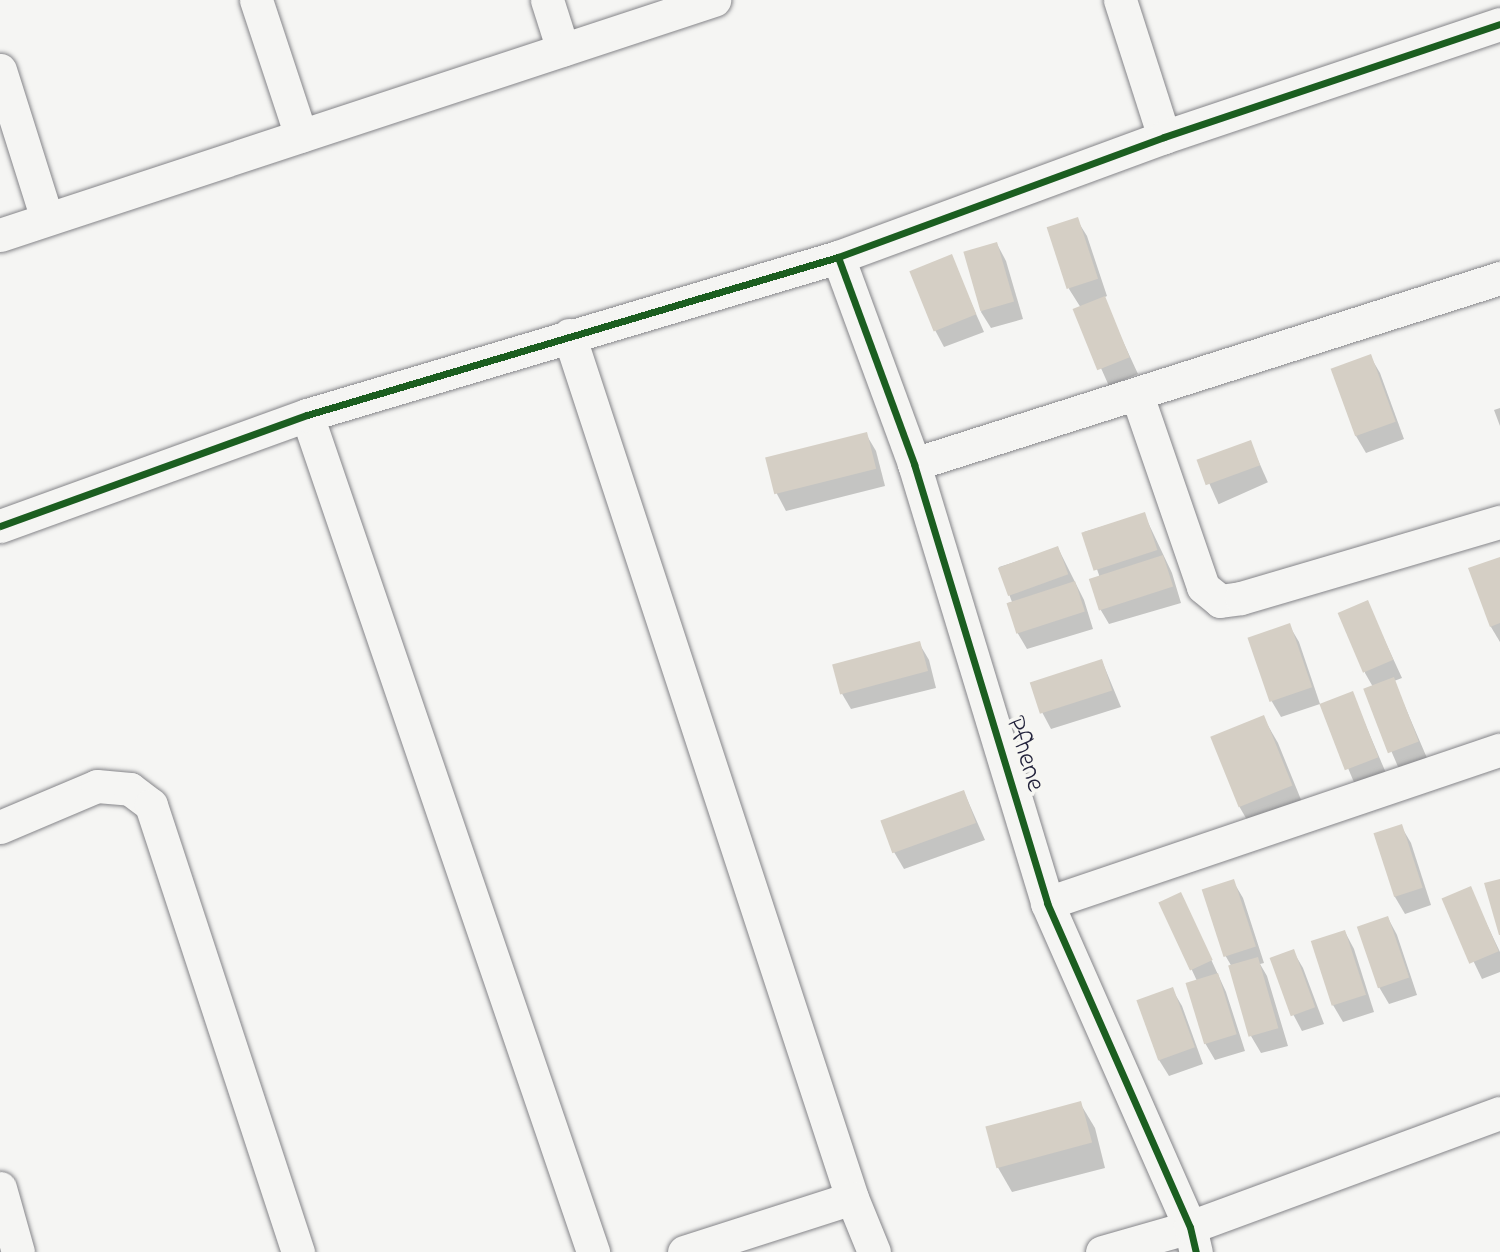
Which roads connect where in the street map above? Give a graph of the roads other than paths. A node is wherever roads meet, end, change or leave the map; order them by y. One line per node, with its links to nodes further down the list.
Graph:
1 (256, 0): 8 (street)
2 (547, 0): 6 (street)
3 (714, 0): 6 (street)
4 (1120, 0): 9 (street)
5 (1500, 24): 9 (street)
6 (563, 50): 8 (street)
7 (0, 70): 10 (street)
8 (301, 136): 10 (street)
9 (1164, 138): 12 (street)
10 (47, 219): 11 (street)
11 (0, 235)
12 (838, 257): 14 (street); 17 (street, Pfhene)
13 (1500, 278): 15 (street)
14 (569, 335): 16 (street); 25 (street)
15 (1138, 395): 17 (street); 18 (street)
16 (307, 415): 19 (street); 29 (street)
17 (914, 464): 22 (street, Pfhene)
18 (1500, 522)
19 (0, 527)
20 (1500, 750): 22 (street)
21 (0, 827): 28 (street)
22 (1047, 904): 26 (street, Pfhene)
23 (1500, 1113): 26 (street)
24 (0, 1188): 27 (street)
25 (852, 1198): 30 (street); 31 (street)
26 (1193, 1240): 32 (street)
27 (18, 1252)
28 (298, 1252)
29 (593, 1252)
30 (684, 1252)
31 (874, 1252)
32 (1102, 1252)

